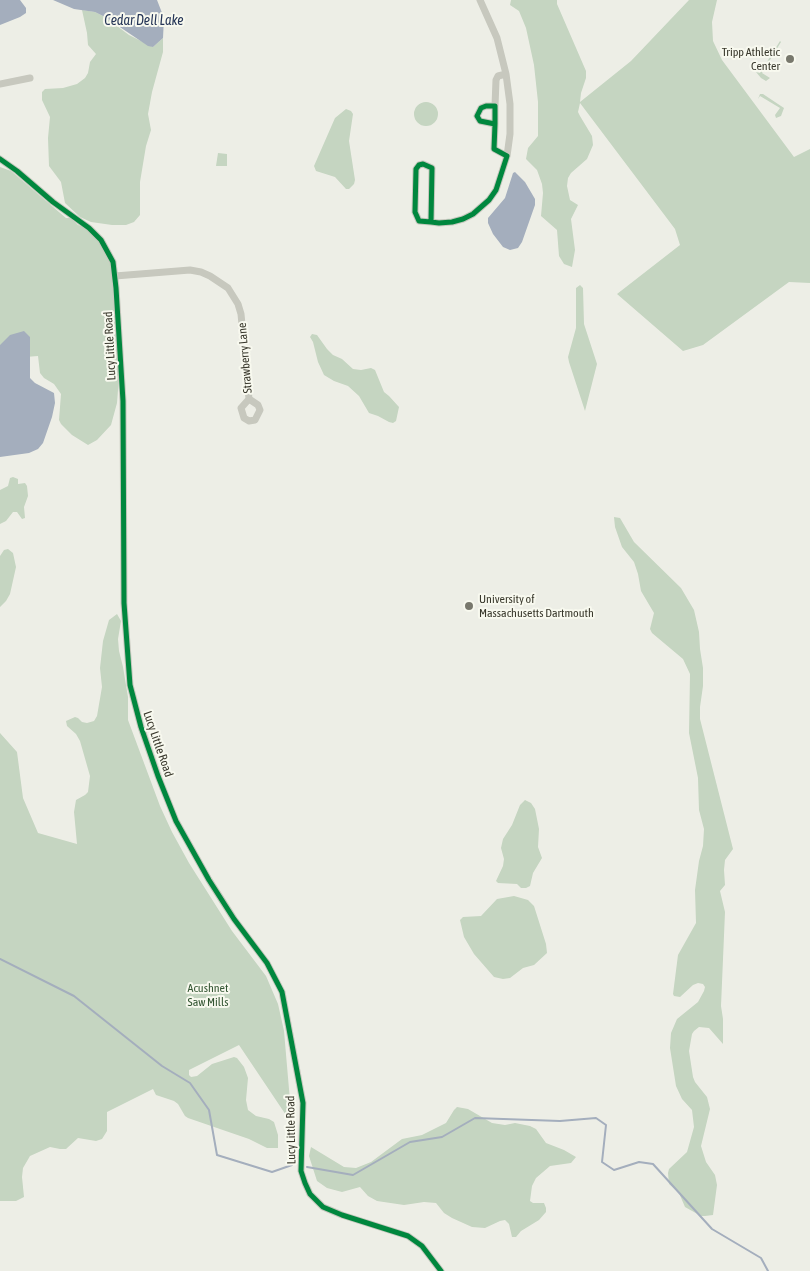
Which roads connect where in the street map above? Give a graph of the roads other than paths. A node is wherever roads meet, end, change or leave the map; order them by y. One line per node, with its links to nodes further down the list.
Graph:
1 (480, 0): 2 (street)
2 (506, 74): 5 (street); 7 (street)
3 (30, 78): 4 (street)
4 (0, 84)
5 (495, 106): 6 (street); 6 (street)
6 (495, 124): 7 (street)
7 (507, 156): 9 (street)
8 (0, 159): 10 (street, Lucy Little Road)
9 (431, 222): 9 (street)
10 (115, 276): 11 (street, Strawberry Lane); 12 (street, Lucy Little Road)
11 (249, 399)
12 (441, 1271)

